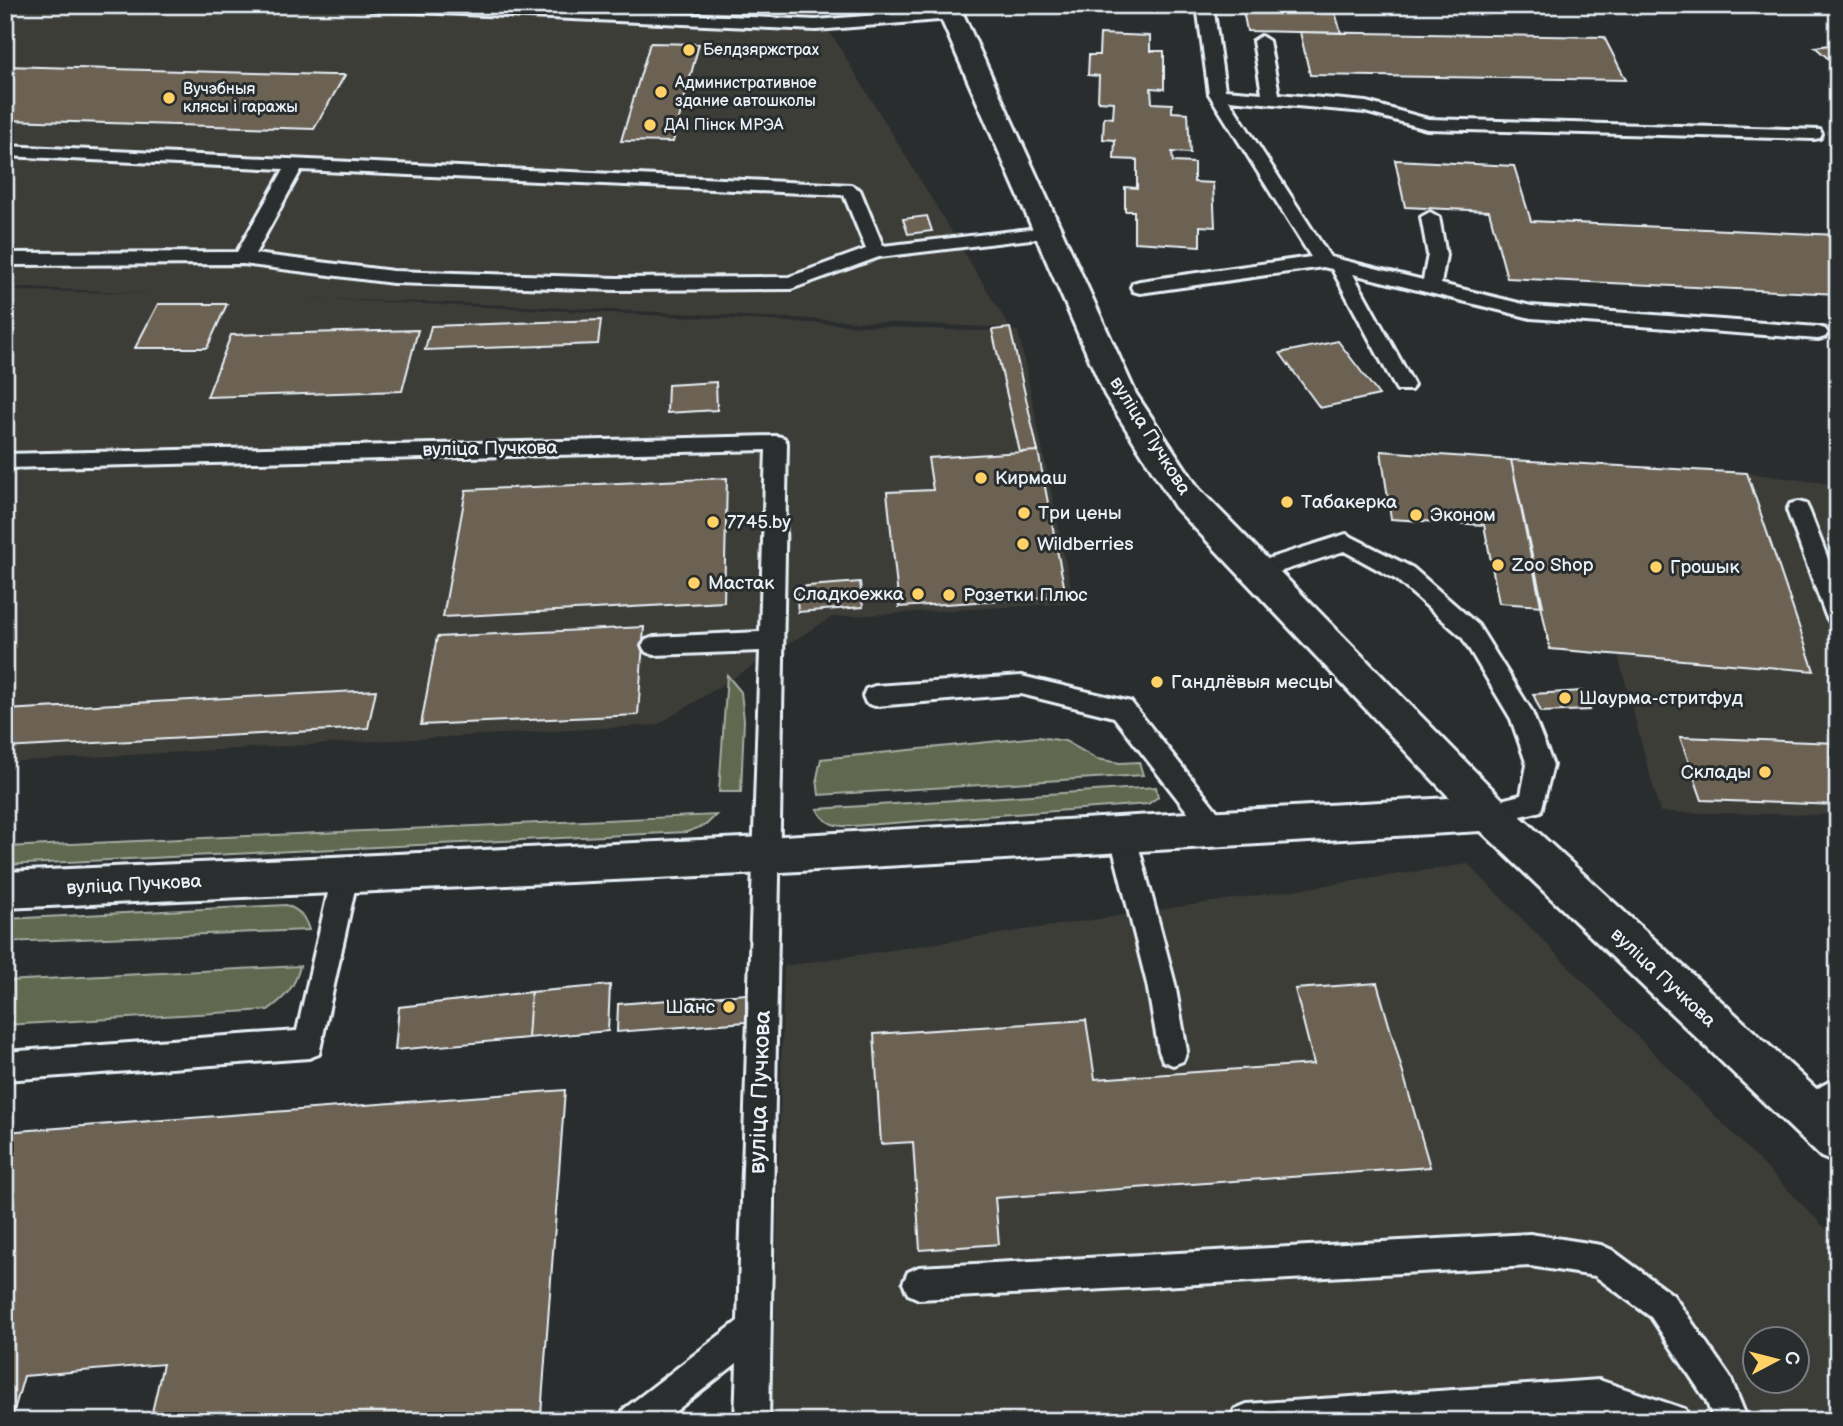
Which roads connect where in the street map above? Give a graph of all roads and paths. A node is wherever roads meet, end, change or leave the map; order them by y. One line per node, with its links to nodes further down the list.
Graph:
1 (372, 5): 3 (lane)
2 (1205, 5): 5 (lane)
3 (949, 10): 11 (street, вуліца Пучкова)
4 (1261, 41): 6 (lane)
5 (1217, 94): 6 (lane); 15 (lane)
6 (1271, 98): 7 (lane)
7 (1814, 134)
8 (5, 151): 9 (lane)
9 (295, 165): 12 (lane); 13 (lane)
10 (1430, 217): 17 (lane)
11 (1047, 232): 12 (lane); 22 (street, вуліца Пучкова)
12 (876, 252): 13 (lane)
13 (243, 258): 14 (lane)
14 (5, 259)
15 (1331, 263): 16 (lane); 17 (lane); 19 (lane)
16 (1140, 287)
17 (1431, 288): 18 (lane)
18 (1818, 333)
19 (1404, 385)
20 (5, 461): 24 (lane, вуліца Пучкова)
21 (1798, 510): 23 (lane)
22 (1257, 571): 27 (street, вуліца Пучкова); 27 (lane)
23 (1838, 616)
24 (772, 641): 25 (lane); 30 (lane, вуліца Пучкова)
25 (654, 646)
26 (875, 696): 28 (lane)
27 (1490, 813): 28 (street, вуліца Пучкова); 35 (street, вуліца Пучкова)
28 (1216, 829): 29 (street, вуліца Пучкова)
29 (1122, 833): 30 (street, вуліца Пучкова); 33 (lane)
30 (765, 855): 31 (street, вуліца Пучкова); 37 (lane, вуліца Пучкова)
31 (345, 875): 32 (street, вуліца Пучкова); 34 (lane)
32 (5, 890)
33 (1173, 1051)
34 (5, 1066)
35 (1828, 1116)
36 (919, 1283): 42 (lane)
37 (754, 1329): 38 (lane); 39 (lane, вуліца Пучкова)
38 (636, 1421)
39 (752, 1421)
40 (1247, 1421): 41 (lane)
41 (1673, 1421)
42 (1731, 1421)

